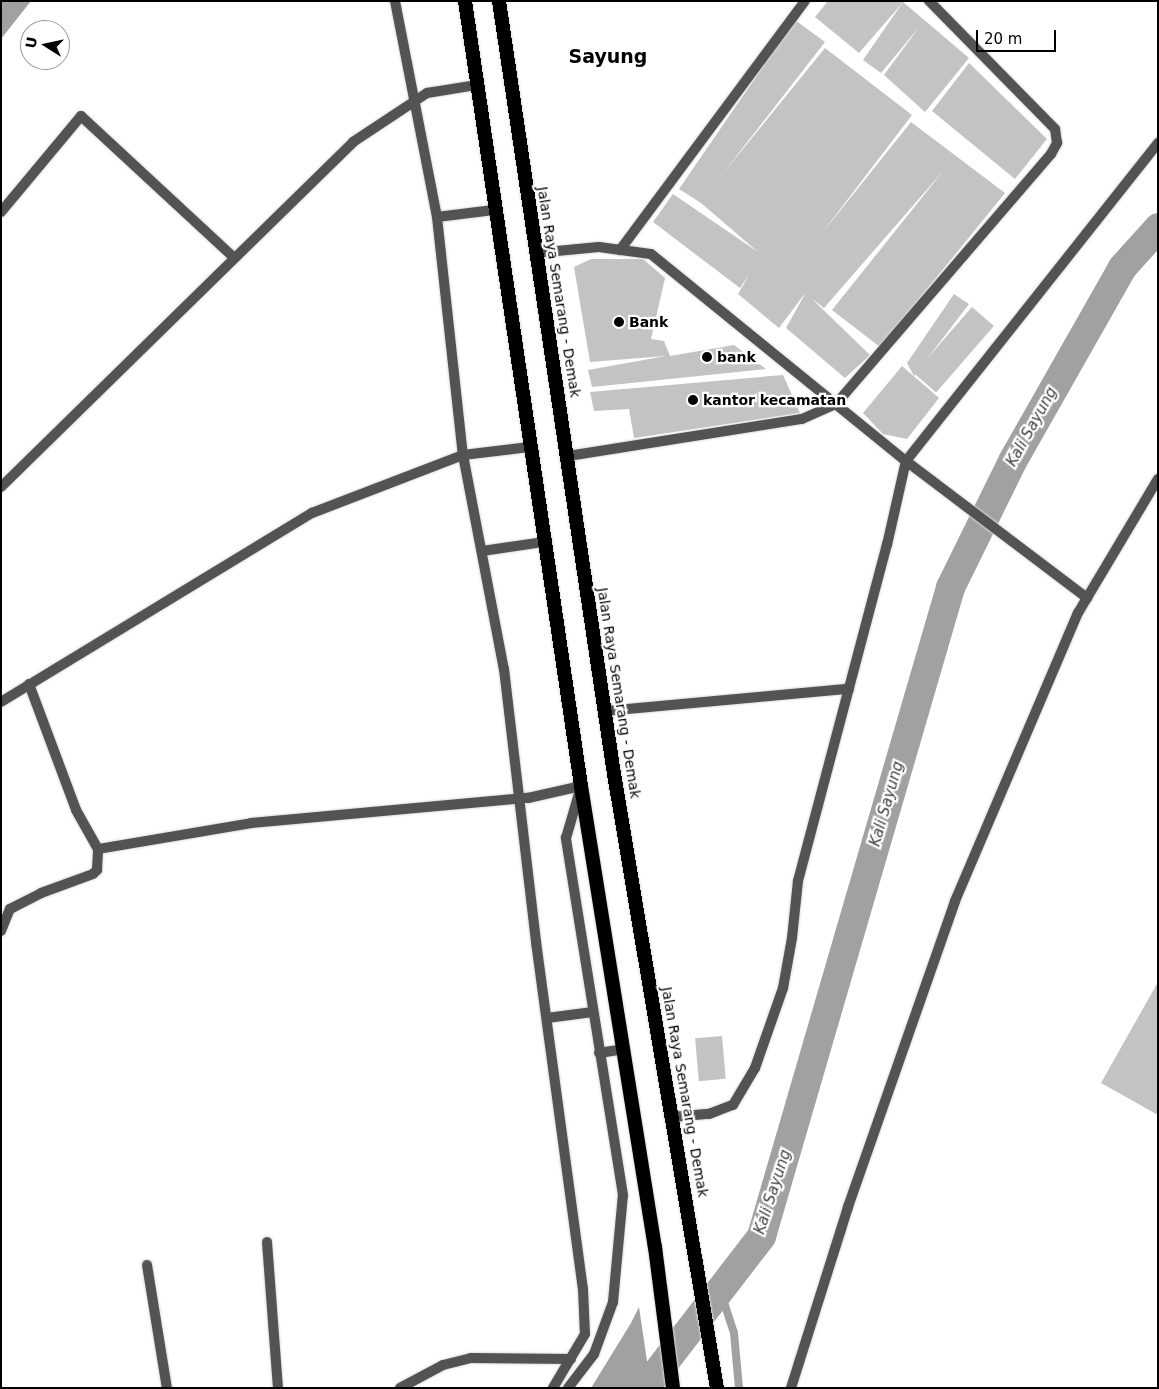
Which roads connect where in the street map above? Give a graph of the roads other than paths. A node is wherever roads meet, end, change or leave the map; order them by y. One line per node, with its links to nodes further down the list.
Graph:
1 (395, 1): 7 (street)
2 (465, 1): 6 (highway)
3 (499, 1): 13 (highway, Jalan Raya Semarang - Demak)
4 (804, 1): 12 (street)
5 (929, 1): 15 (street)
6 (477, 85): 7 (street); 9 (highway)
7 (414, 101): 11 (street); 14 (street)
8 (1158, 143): 19 (street)
9 (487, 211): 11 (street); 16 (highway)
10 (1, 212): 14 (street)
11 (437, 217): 17 (street)
12 (620, 250): 13 (street); 15 (street)
13 (536, 253): 18 (highway, Jalan Raya Semarang - Demak)
14 (234, 257): 21 (street)
15 (836, 404): 18 (street); 19 (street)
16 (530, 447): 17 (street); 22 (highway)
17 (463, 455): 23 (street); 25 (street)
18 (568, 456): 28 (highway, Jalan Raya Semarang - Demak)
19 (906, 461): 24 (street); 26 (street)
20 (1158, 479): 24 (street)
21 (1, 487)
22 (544, 542): 23 (street); 29 (highway)
23 (482, 551): 30 (street)
24 (1087, 598): 48 (street)
25 (29, 684): 27 (street); 31 (street)
26 (849, 689): 28 (street); 37 (street)
27 (1, 702)
28 (604, 711): 37 (highway, Jalan Raya Semarang - Demak)
29 (575, 788): 30 (street); 33 (street); 35 (highway)
30 (524, 797): 31 (street); 34 (street)
31 (98, 849): 32 (street)
32 (1, 931)
33 (593, 1012): 34 (street); 36 (street)
34 (547, 1018): 40 (street)
35 (623, 1049): 36 (street); 46 (highway)
36 (599, 1053): 45 (street)
37 (672, 1117): 47 (highway, Jalan Raya Semarang - Demak)
38 (267, 1242): 42 (street)
39 (147, 1265): 41 (street)
40 (571, 1359): 43 (street); 44 (street)
41 (167, 1388)
42 (278, 1388)
43 (400, 1388)
44 (553, 1388)
45 (568, 1388)
46 (673, 1388)
47 (717, 1388)
48 (791, 1388)

